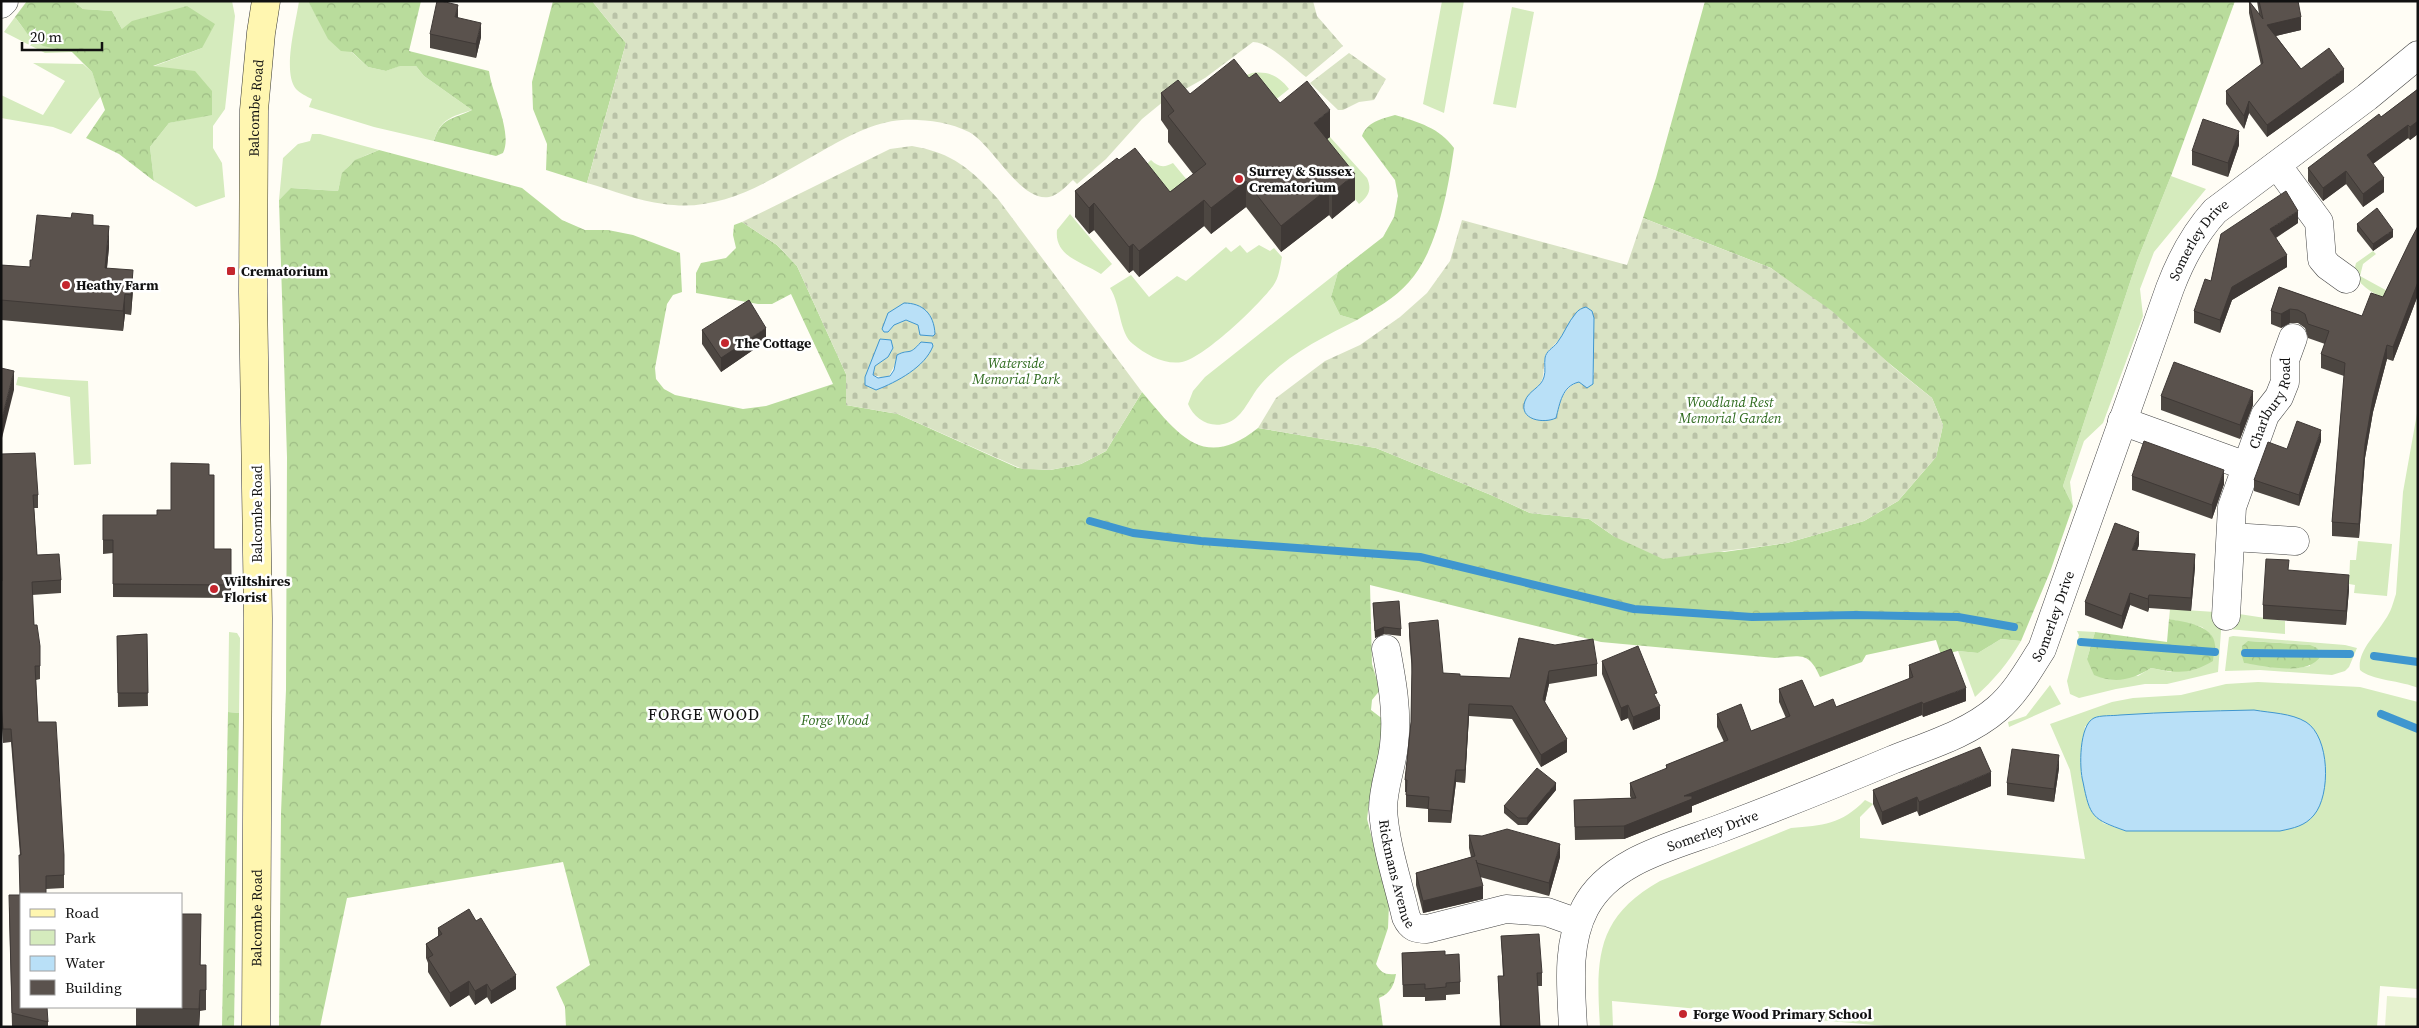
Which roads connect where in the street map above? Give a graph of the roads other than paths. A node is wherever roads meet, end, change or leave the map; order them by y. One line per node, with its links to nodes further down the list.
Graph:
1 (4, 1): 3 (street)
2 (266, 1): 15 (main road, Balcombe Road)
3 (1, 4)
4 (2418, 55): 5 (street, Somerley Drive)
5 (2277, 165): 6 (street); 8 (street, Somerley Drive)
6 (2346, 279)
7 (2293, 338): 9 (street, Charlbury Road)
8 (2122, 421): 9 (street, Charlbury Road); 14 (street, Somerley Drive)
9 (2246, 466): 10 (street, Charlbury Road)
10 (2232, 537): 11 (street); 12 (street, Charlbury Road)
11 (2295, 541)
12 (2226, 616)
13 (1386, 649): 14 (street, Rickmans Avenue)
14 (1578, 923): 16 (street, Somerley Drive)
15 (256, 1027)
16 (1573, 1027)

